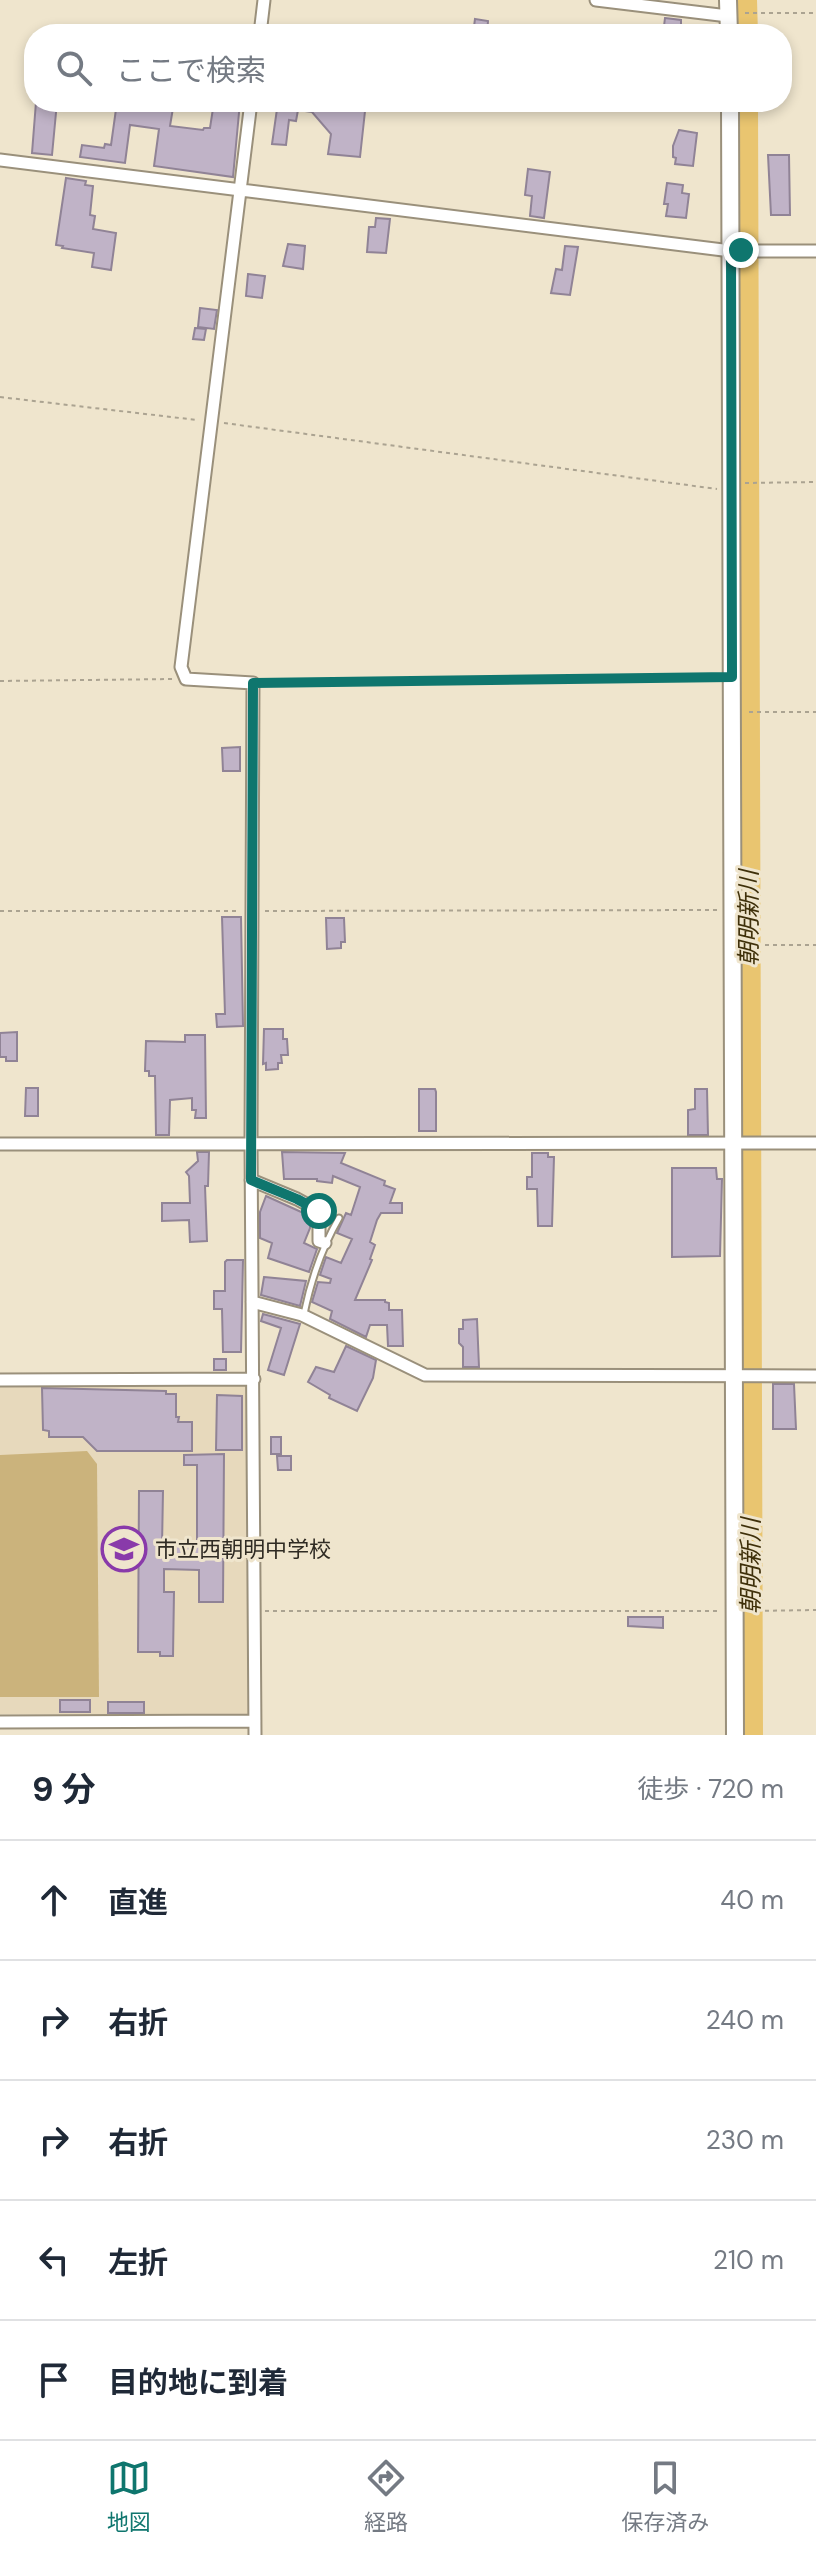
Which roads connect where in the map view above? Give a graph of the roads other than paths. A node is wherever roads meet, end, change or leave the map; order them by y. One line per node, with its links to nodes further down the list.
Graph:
1 (264, 0): 4 (street)
2 (596, 0): 3 (street)
3 (728, 8)
4 (261, 24)
5 (250, 112): 8 (street)
6 (730, 112): 9 (street)
7 (0, 160): 8 (street)
8 (241, 191): 9 (street); 11 (street)
9 (736, 250): 10 (street); 14 (street)
10 (816, 251)
11 (251, 1143): 13 (street); 14 (street); 15 (street)
12 (816, 1143): 14 (street)
13 (0, 1144)
14 (744, 1144): 20 (street)
15 (251, 1180): 17 (street); 18 (street)
16 (339, 1218): 17 (lane)
17 (325, 1243): 19 (lane)
18 (252, 1302): 19 (street); 22 (street)
19 (303, 1316): 20 (street)
20 (738, 1376): 21 (street); 27 (street)
21 (816, 1376)
22 (254, 1379): 23 (street); 24 (street)
23 (0, 1380)
24 (255, 1721): 25 (street); 26 (street)
25 (0, 1722)
26 (255, 1735)
27 (735, 1735)

